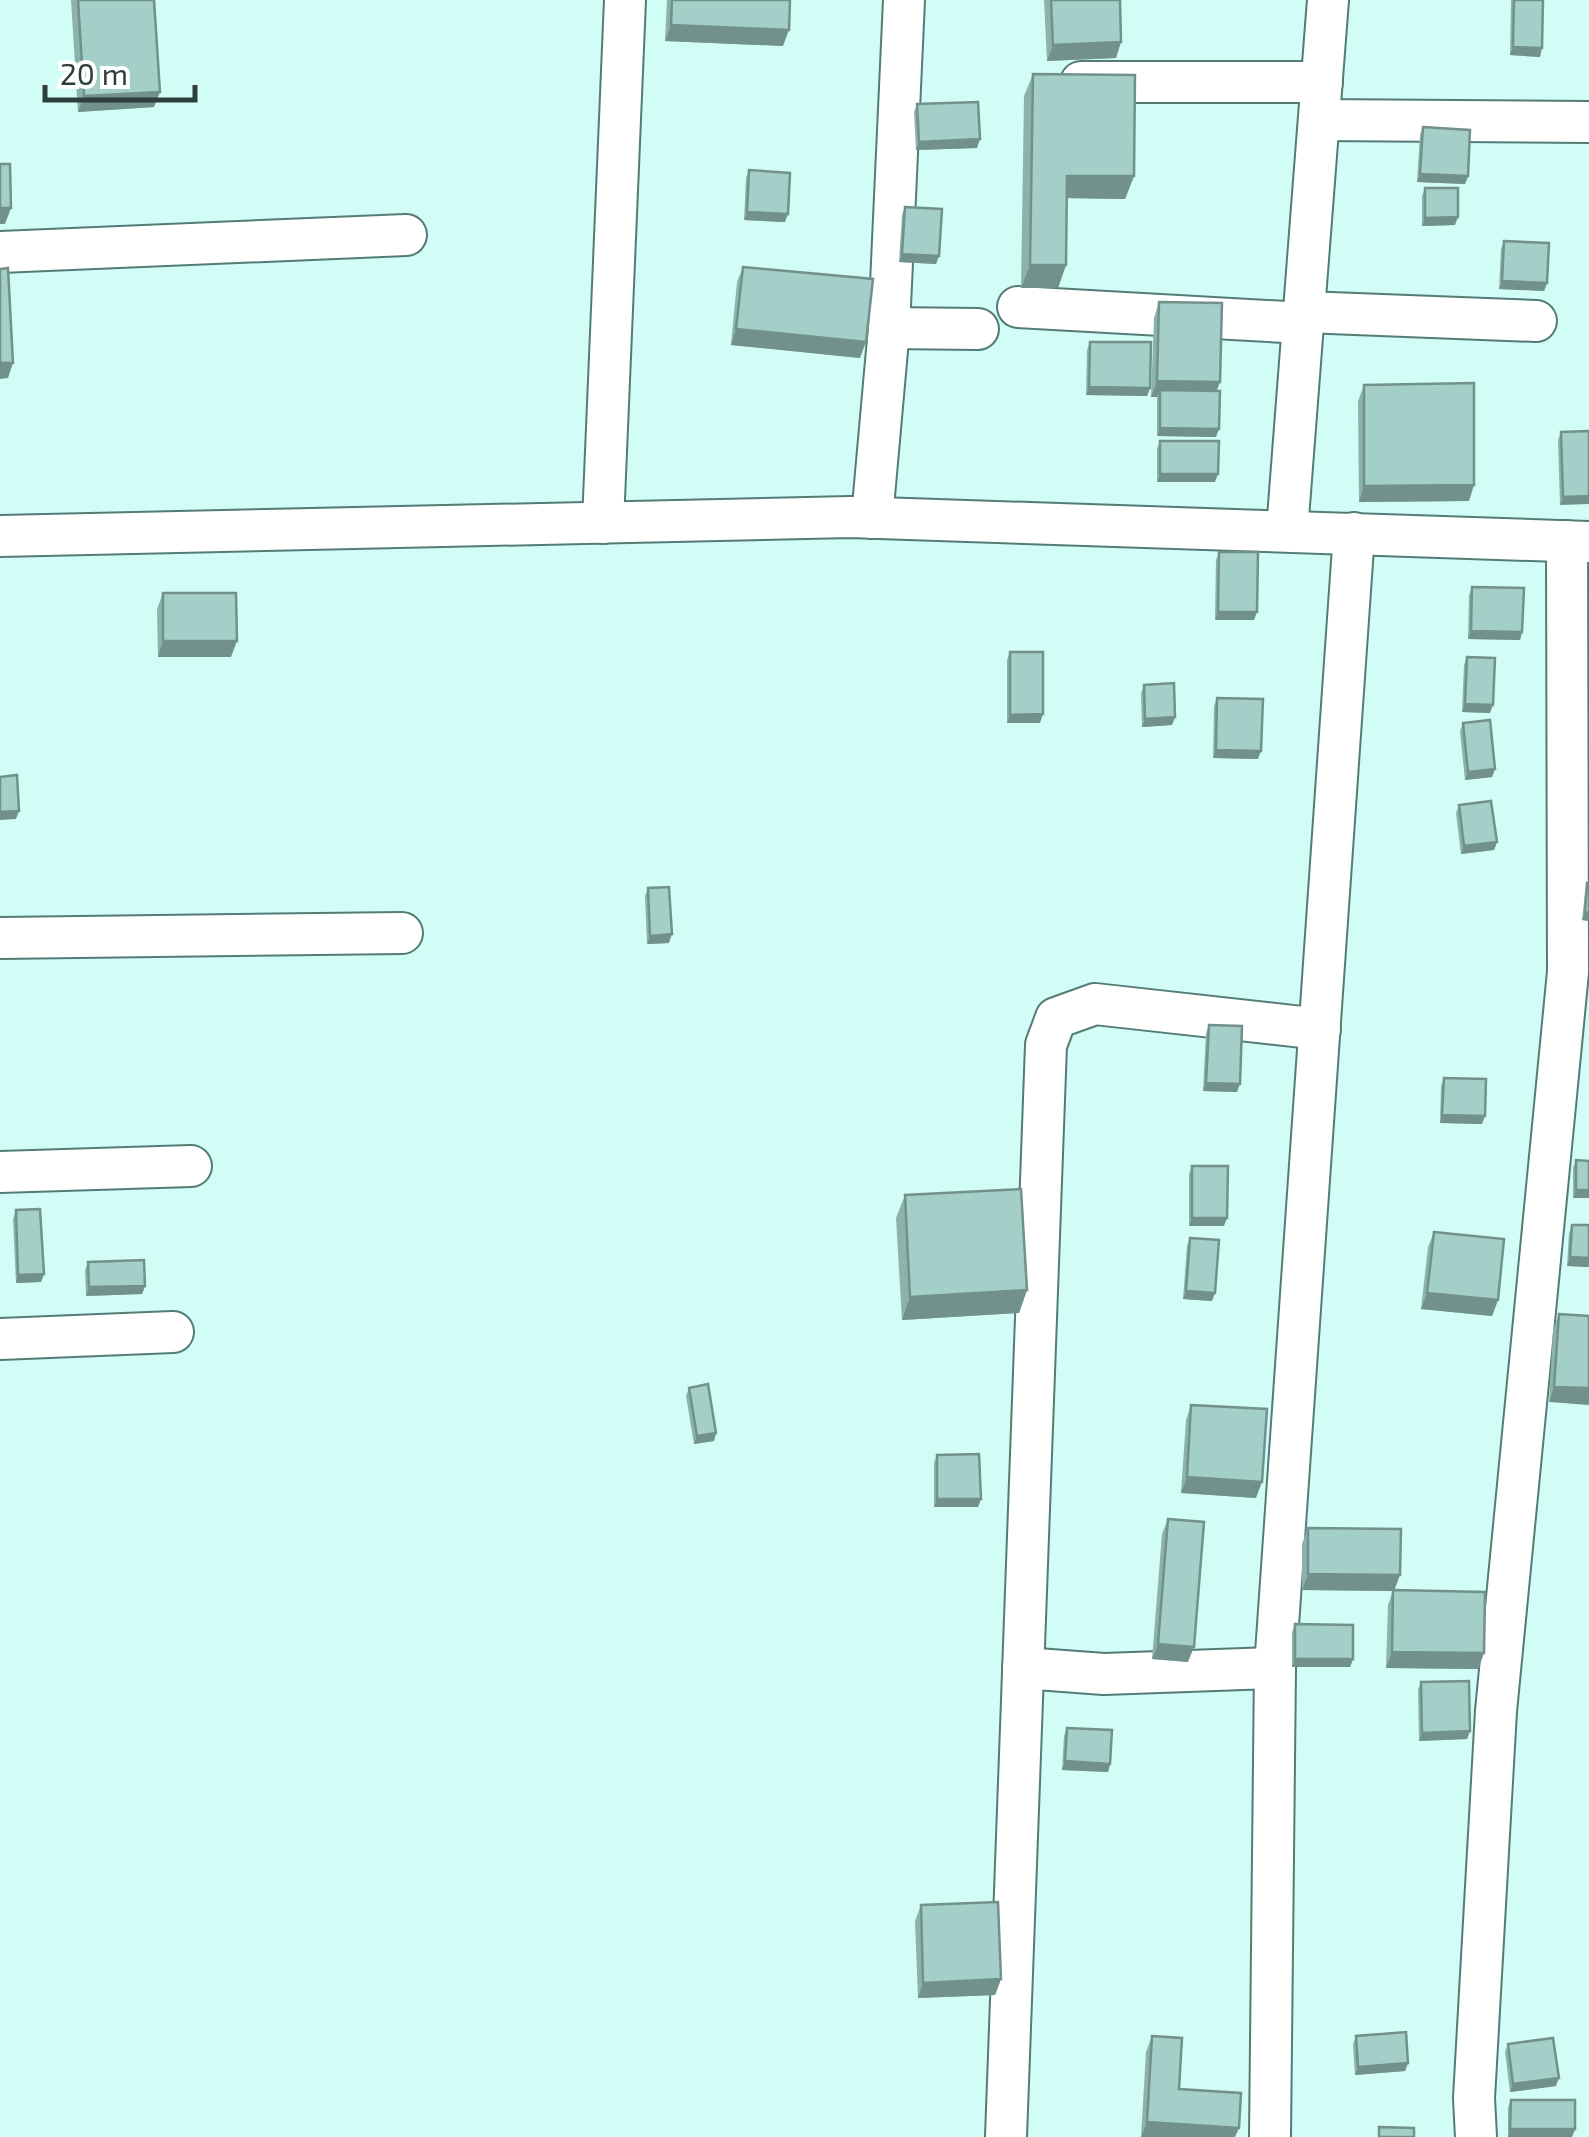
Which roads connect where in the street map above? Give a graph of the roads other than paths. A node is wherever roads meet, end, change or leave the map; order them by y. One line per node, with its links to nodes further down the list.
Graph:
1 (625, 0): 15 (street)
2 (904, 0): 12 (street)
3 (1328, 0): 5 (street)
4 (1040, 82): 5 (street)
5 (1321, 101): 6 (street); 10 (street)
6 (1589, 122)
7 (406, 235): 8 (street)
8 (0, 252)
9 (1018, 306): 10 (street)
10 (1304, 317): 11 (street); 16 (street)
11 (1536, 321)
12 (889, 328): 13 (street); 14 (street)
13 (978, 329)
14 (872, 518): 15 (street); 16 (street)
15 (603, 523): 18 (street)
16 (1287, 531): 17 (street)
17 (1354, 533): 19 (street); 22 (street)
18 (0, 536)
19 (1578, 541): 31 (street)
20 (402, 933): 21 (street)
21 (0, 938)
22 (1320, 1029): 27 (street); 28 (street)
23 (191, 1166): 24 (street)
24 (0, 1172)
25 (173, 1332): 26 (street)
26 (0, 1339)
27 (1022, 1668): 28 (street); 29 (street)
28 (1275, 1668): 30 (street)
29 (1006, 2137)
30 (1270, 2137)
31 (1476, 2137)

